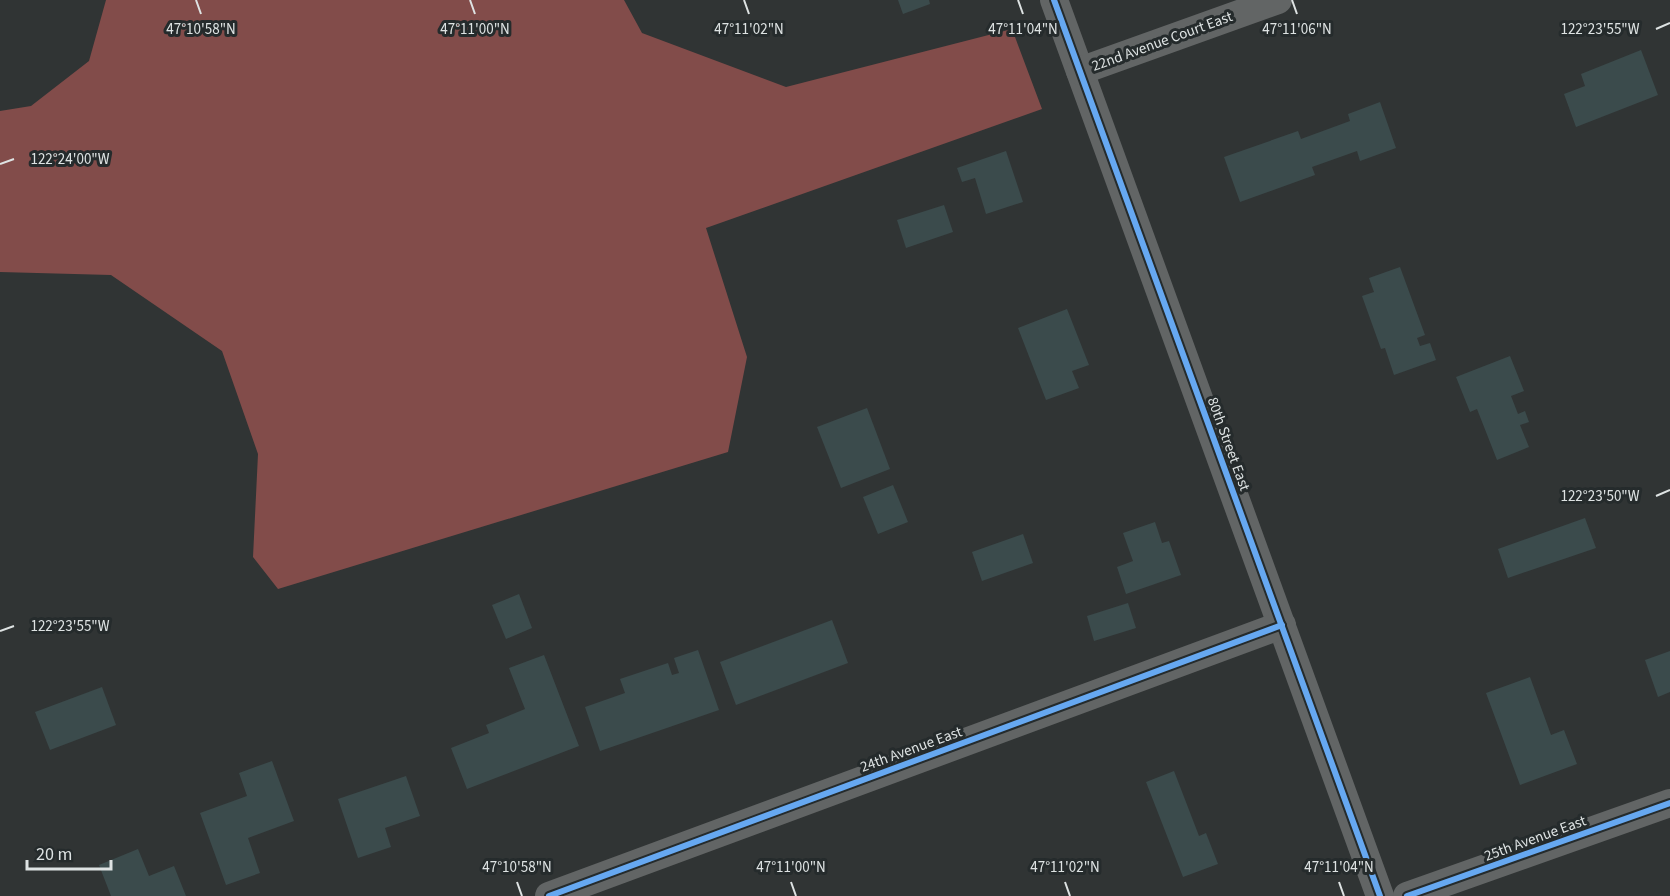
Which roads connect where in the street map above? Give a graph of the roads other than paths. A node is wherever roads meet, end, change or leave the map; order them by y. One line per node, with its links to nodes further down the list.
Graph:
1 (1054, 0): 3 (street, 80th Street East)
2 (1278, 0): 3 (street, 22nd Avenue Court East)
3 (1080, 71): 4 (street, 80th Street East)
4 (1282, 625): 6 (street, 24th Avenue East); 7 (street, 80th Street East)
5 (1670, 803): 8 (street, 25th Avenue East)
6 (549, 896)
7 (1380, 896)
8 (1407, 896)

